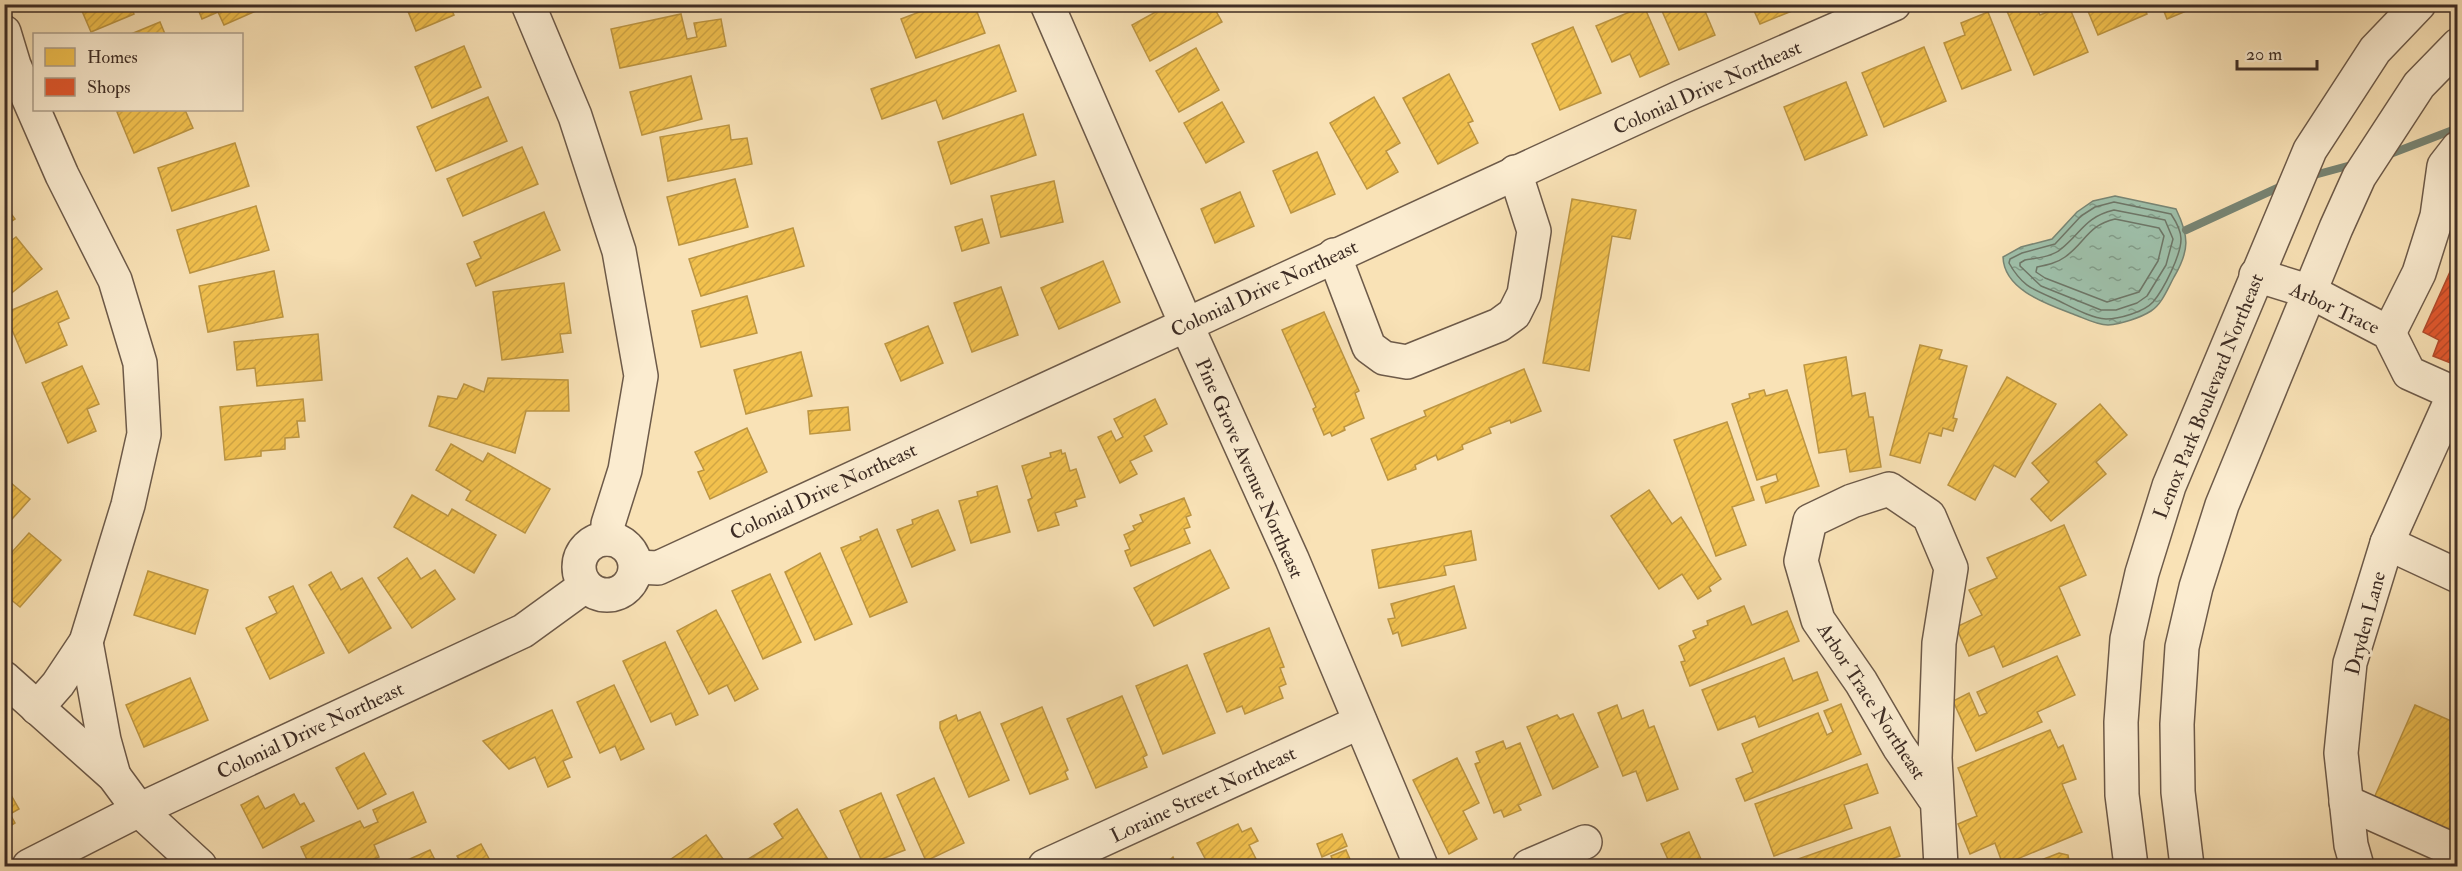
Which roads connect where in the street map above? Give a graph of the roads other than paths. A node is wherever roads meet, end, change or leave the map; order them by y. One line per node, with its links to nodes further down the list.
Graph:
1 (528, 4): 17 (street)
2 (1047, 4): 14 (street, Pine Grove Avenue Northeast)
3 (1894, 4): 10 (street, Colonial Drive Northeast)
4 (2419, 4): 12 (street, Lenox Park Boulevard Northeast)
5 (4, 32): 7 (street)
6 (2457, 45): 13 (street)
7 (33, 109)
8 (34, 111): 22 (street)
9 (2457, 148): 15 (street)
10 (1515, 172): 11 (street, Colonial Drive Northeast); 11 (street)
11 (1334, 255): 14 (street, Colonial Drive Northeast)
12 (2256, 275): 13 (street, Arbor Trace); 38 (street, Lenox Park Boulevard Northeast)
13 (2311, 292): 15 (street, Arbor Trace); 39 (street)
14 (1186, 324): 19 (street, Colonial Drive Northeast); 25 (street, Pine Grove Avenue Northeast)
15 (2389, 333): 16 (street, Arbor Trace)
16 (2456, 394): 18 (street, Dryden Lane)
17 (609, 539): 19 (street); 21 (street)
18 (2387, 543): 20 (street); 28 (street, Dryden Lane)
19 (636, 567): 21 (street)
20 (2457, 576)
21 (585, 586): 29 (street, Colonial Drive Northeast)
22 (86, 642): 24 (street); 26 (street)
23 (4, 678): 24 (street)
24 (37, 708): 26 (street)
25 (1360, 722): 34 (street, Loraine Street Northeast); 35 (street, Pine Grove Avenue Northeast)
26 (114, 776): 29 (street)
27 (1937, 802): 27 (street, Arbor Trace Northeast); 37 (street, Arbor Trace Northeast)
28 (2346, 802): 31 (street); 40 (street, Dryden Lane)
29 (139, 810): 32 (street, Colonial Drive Northeast); 33 (street)
30 (1585, 842): 36 (street)
31 (2457, 852)
32 (29, 867)
33 (200, 867)
34 (1045, 867)
35 (1421, 867)
36 (1528, 867)
37 (1941, 867)
38 (2131, 867)
39 (2187, 867)
40 (2357, 867)

